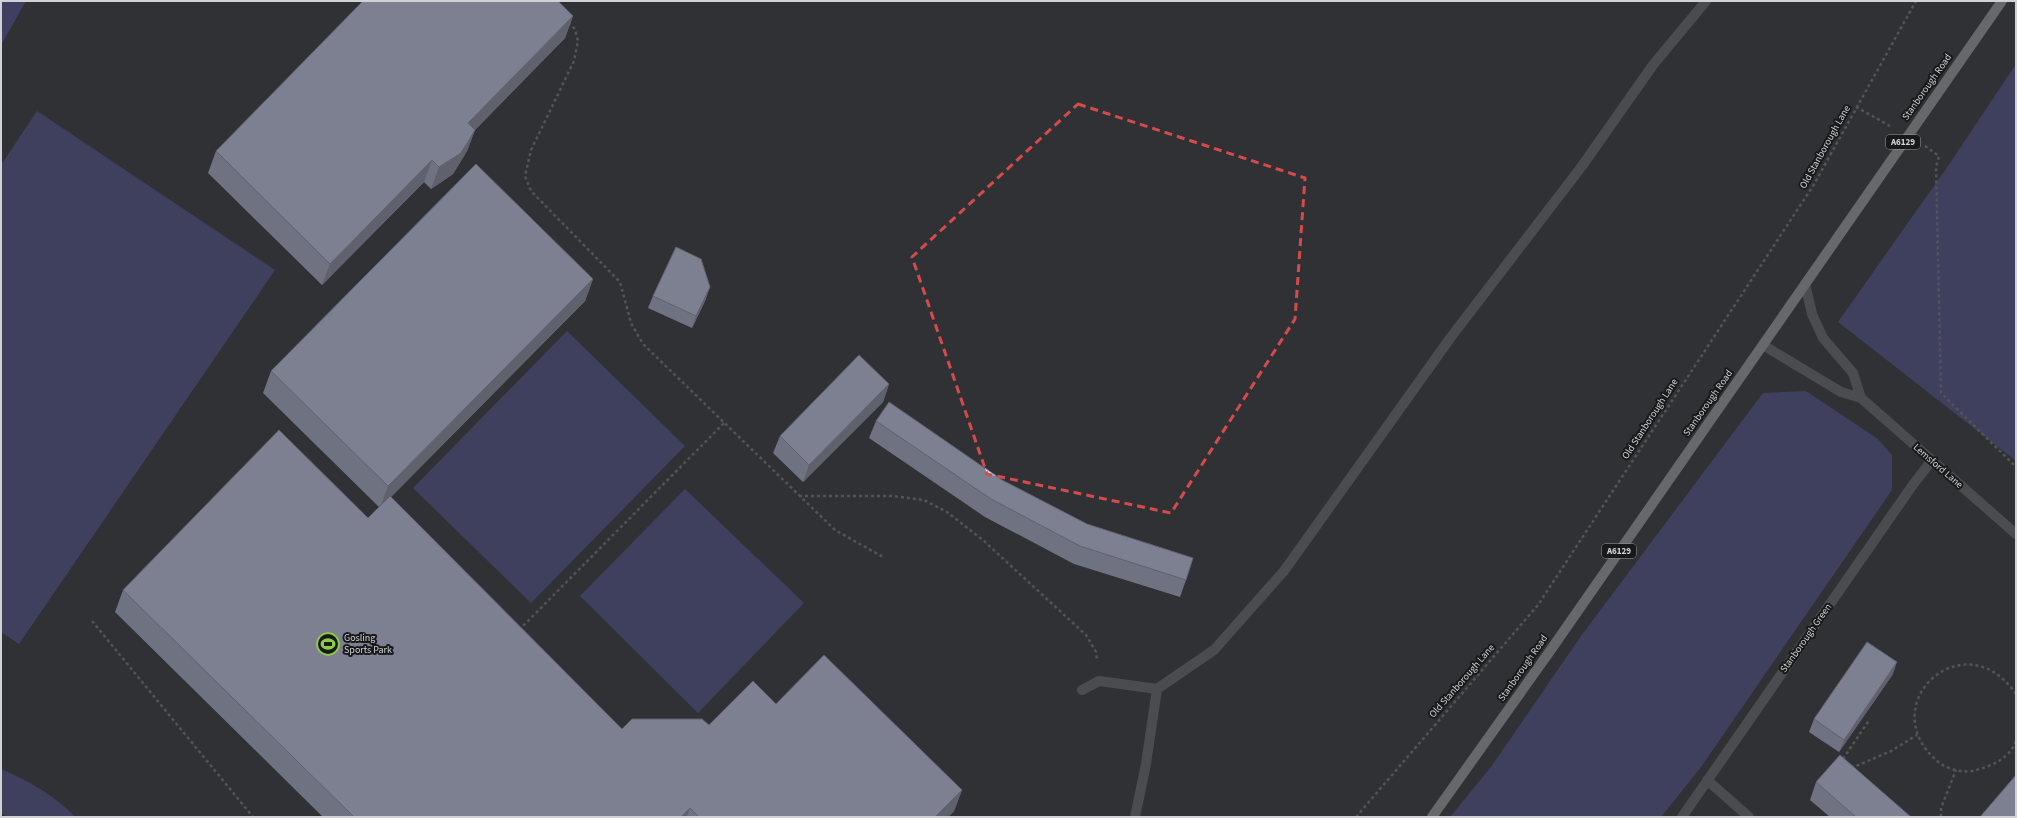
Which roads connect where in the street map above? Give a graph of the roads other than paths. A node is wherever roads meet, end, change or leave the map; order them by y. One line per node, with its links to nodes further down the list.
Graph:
1 (1706, 1): 9 (street)
2 (2002, 1): 3 (main road, Stanborough Road / A6129)
3 (1805, 284): 4 (main road, Stanborough Road / A6129); 5 (street)
4 (1763, 345): 5 (street, Lemsford Lane); 12 (main road, Stanborough Road / A6129)
5 (1860, 398): 6 (street, Lemsford Lane)
6 (1932, 460): 7 (street, Lemsford Lane); 10 (street, Stanborough Green)
7 (2016, 534)
8 (1082, 690): 9 (street)
9 (1157, 690): 11 (street)
10 (1707, 780): 13 (street, Stanborough Green); 14 (street)
11 (1135, 817)
12 (1432, 817)
13 (1682, 817)
14 (1749, 817)

